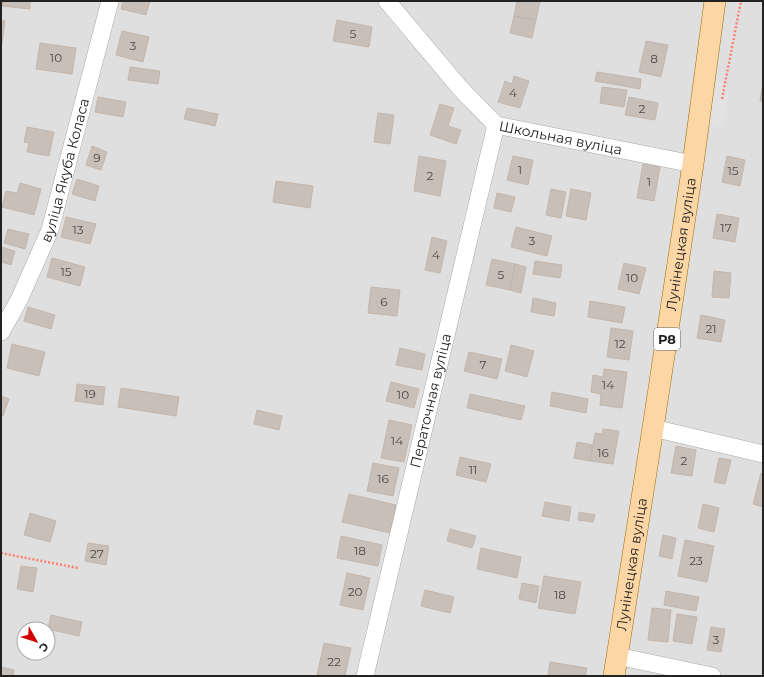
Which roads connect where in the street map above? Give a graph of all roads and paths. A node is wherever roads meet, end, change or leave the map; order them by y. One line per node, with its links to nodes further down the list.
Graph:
1 (110, 1): 8 (street, вуліца Якуба Коласа)
2 (387, 1): 6 (street, Школьная вуліца)
3 (715, 1): 7 (main road, Лунінецкая вуліца / Р8)
4 (741, 1): 5 (path)
5 (722, 101)
6 (496, 125): 7 (street, Школьная вуліца); 14 (street, Ператочная вуліца)
7 (693, 164): 9 (main road, Лунінецкая вуліца / Р8)
8 (1, 332)
9 (653, 428): 10 (street); 13 (main road, Лунінецкая вуліца / Р8)
10 (763, 454)
11 (1, 553): 12 (path)
12 (78, 568)
13 (616, 666): 15 (street)
14 (365, 676)
15 (712, 676)

